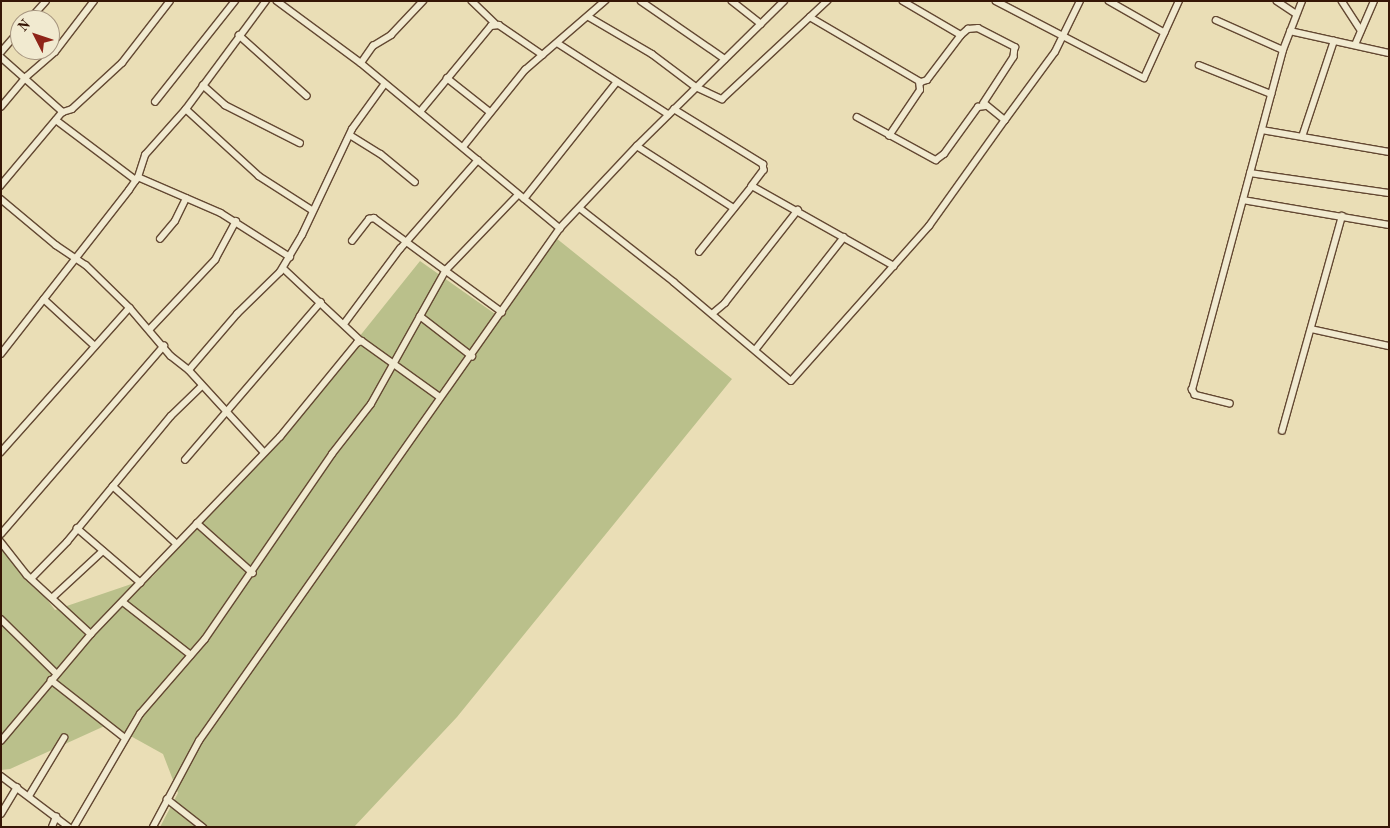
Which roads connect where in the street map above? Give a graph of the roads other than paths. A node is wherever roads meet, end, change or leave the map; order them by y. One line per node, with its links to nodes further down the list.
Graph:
1 (94, 1): 50 (street)
2 (170, 1): 64 (street)
3 (235, 1): 59 (street)
4 (266, 1): 37 (street)
5 (277, 1): 48 (street)
6 (413, 1): 24 (street)
7 (423, 1): 24 (street)
8 (472, 1): 25 (street)
9 (484, 1): 25 (street)
10 (605, 1): 27 (street)
11 (641, 1): 47 (street)
12 (732, 1): 31 (street)
13 (784, 1): 31 (street)
14 (827, 1): 28 (street)
15 (902, 1): 35 (street)
16 (996, 1): 36 (street)
17 (1080, 1): 36 (street)
18 (1108, 1): 34 (street)
19 (1179, 1): 34 (street)
20 (1277, 1): 26 (street)
21 (1302, 1): 26 (street)
22 (1342, 1): 32 (street)
23 (1374, 1): 32 (street)
24 (418, 7): 48 (street)
25 (479, 7): 30 (street)
26 (1296, 14): 33 (street)
27 (589, 17): 40 (street); 56 (street)
28 (810, 17): 53 (street); 56 (street)
29 (1216, 20): 42 (street)
30 (496, 24): 45 (street); 51 (street)
31 (761, 24): 47 (street)
32 (1361, 30): 41 (street)
33 (1290, 31): 38 (street); 42 (street)
34 (1166, 33): 36 (street)
35 (962, 35): 53 (street); 60 (street)
36 (1060, 35): 70 (street)
37 (239, 36): 55 (street); 58 (street)
38 (1334, 41): 41 (street); 74 (street)
39 (10, 42): 43 (street)
40 (559, 44): 45 (street); 52 (street)
41 (1355, 45): 44 (street)
42 (1283, 50): 57 (street)
43 (1, 52)
44 (1389, 53)
45 (543, 55): 66 (street)
46 (1, 57): 50 (street)
47 (725, 59): 56 (street)
48 (361, 64): 54 (street)
49 (1198, 65): 57 (street)
50 (26, 77): 61 (street); 64 (street)
51 (447, 78): 65 (street); 66 (street)
52 (616, 82): 67 (street); 89 (street)
53 (919, 82): 73 (street)
54 (384, 84): 65 (street); 72 (street)
55 (203, 85): 62 (street); 75 (street)
56 (696, 87): 63 (street)
57 (1271, 94): 71 (street)
58 (307, 96)
59 (155, 102)
60 (985, 106): 70 (street); 73 (street)
61 (1, 107)
62 (186, 109): 81 (street); 93 (street)
63 (674, 109): 67 (street); 84 (street)
64 (63, 112): 69 (street)
65 (420, 112): 77 (street)
66 (490, 112): 77 (street)
67 (668, 114): 76 (street)
68 (857, 117): 73 (street)
69 (56, 120): 81 (street); 83 (street)
70 (1005, 120): 106 (street)
71 (1262, 130): 74 (street); 80 (street)
72 (350, 135): 82 (street); 93 (street)
73 (889, 136)
74 (1302, 137): 78 (street)
75 (300, 143)
76 (637, 146): 91 (street); 92 (street)
77 (463, 148): 79 (street)
78 (1389, 152)
79 (478, 160): 86 (street); 102 (street)
80 (1250, 173): 85 (street); 90 (street)
81 (137, 178): 87 (street); 105 (street)
82 (415, 182)
83 (1, 186)
84 (752, 186): 91 (street); 94 (street)
85 (1389, 193)
86 (518, 195): 89 (street); 108 (street)
87 (186, 198): 96 (street); 100 (street)
88 (1, 199): 105 (street)
89 (524, 199): 98 (street)
90 (1243, 200): 95 (street); 129 (street)
91 (734, 208): 103 (street)
92 (581, 209): 98 (street); 113 (street)
93 (312, 210): 104 (street)
94 (798, 210): 99 (street); 113 (street)
95 (1342, 216): 97 (street); 117 (street)
96 (236, 221): 104 (street); 116 (street)
97 (1389, 225)
98 (560, 228): 112 (street)
99 (844, 237): 106 (street); 122 (street)
100 (160, 239)
101 (352, 241): 102 (street)
102 (405, 242): 108 (street); 115 (street)
103 (699, 252)
104 (290, 257): 107 (street)
105 (76, 258): 109 (street); 111 (street)
106 (894, 266): 122 (street)
107 (283, 268): 110 (street); 126 (street)
108 (446, 270): 112 (street); 114 (street)
109 (44, 299): 119 (street); 123 (street)
110 (321, 302): 115 (street); 130 (street)
111 (130, 308): 116 (street); 119 (street)
112 (502, 312): 124 (street)
113 (712, 314): 122 (street)
114 (420, 316): 124 (street); 125 (street)
115 (344, 324): 118 (street)
116 (150, 329): 120 (street)
117 (1311, 329): 121 (street); 131 (street)
118 (360, 340): 125 (street); 132 (street)
119 (95, 346): 133 (street)
120 (164, 346): 126 (street); 138 (street)
121 (1389, 346)
122 (756, 349)
123 (1, 354)
124 (472, 356): 128 (street)
125 (393, 362): 128 (street); 142 (street)
126 (189, 370): 127 (street)
127 (202, 386): 130 (street); 135 (street)
128 (440, 397): 158 (street)
129 (1230, 404)
130 (227, 410): 132 (street); 134 (street)
131 (1282, 431)
132 (263, 452): 136 (street)
133 (1, 454)
134 (185, 460)
135 (113, 486): 137 (street); 140 (street)
136 (197, 523): 140 (street); 142 (street)
137 (77, 528): 141 (street); 143 (street)
138 (1, 534)
139 (1, 542): 143 (street)
140 (177, 544): 144 (street)
141 (103, 551): 144 (street); 145 (street)
142 (253, 573): 149 (street)
143 (31, 579): 145 (street)
144 (141, 583): 146 (street)
145 (52, 598): 148 (street)
146 (123, 602): 148 (street); 149 (street)
147 (1, 619): 150 (street)
148 (91, 634): 150 (street)
149 (191, 655): 152 (street)
150 (57, 674): 151 (street)
151 (51, 680): 152 (street); 154 (street)
152 (124, 737): 163 (street)
153 (64, 738): 157 (street)
154 (1, 741)
155 (1, 776): 156 (street)
156 (17, 787): 157 (street); 159 (street)
157 (29, 796): 160 (street)
158 (167, 799): 164 (street); 165 (street)
159 (1, 814)
160 (56, 817): 161 (street); 162 (street)
161 (52, 827)
162 (69, 827)
163 (74, 827)
164 (153, 827)
165 (203, 827)

